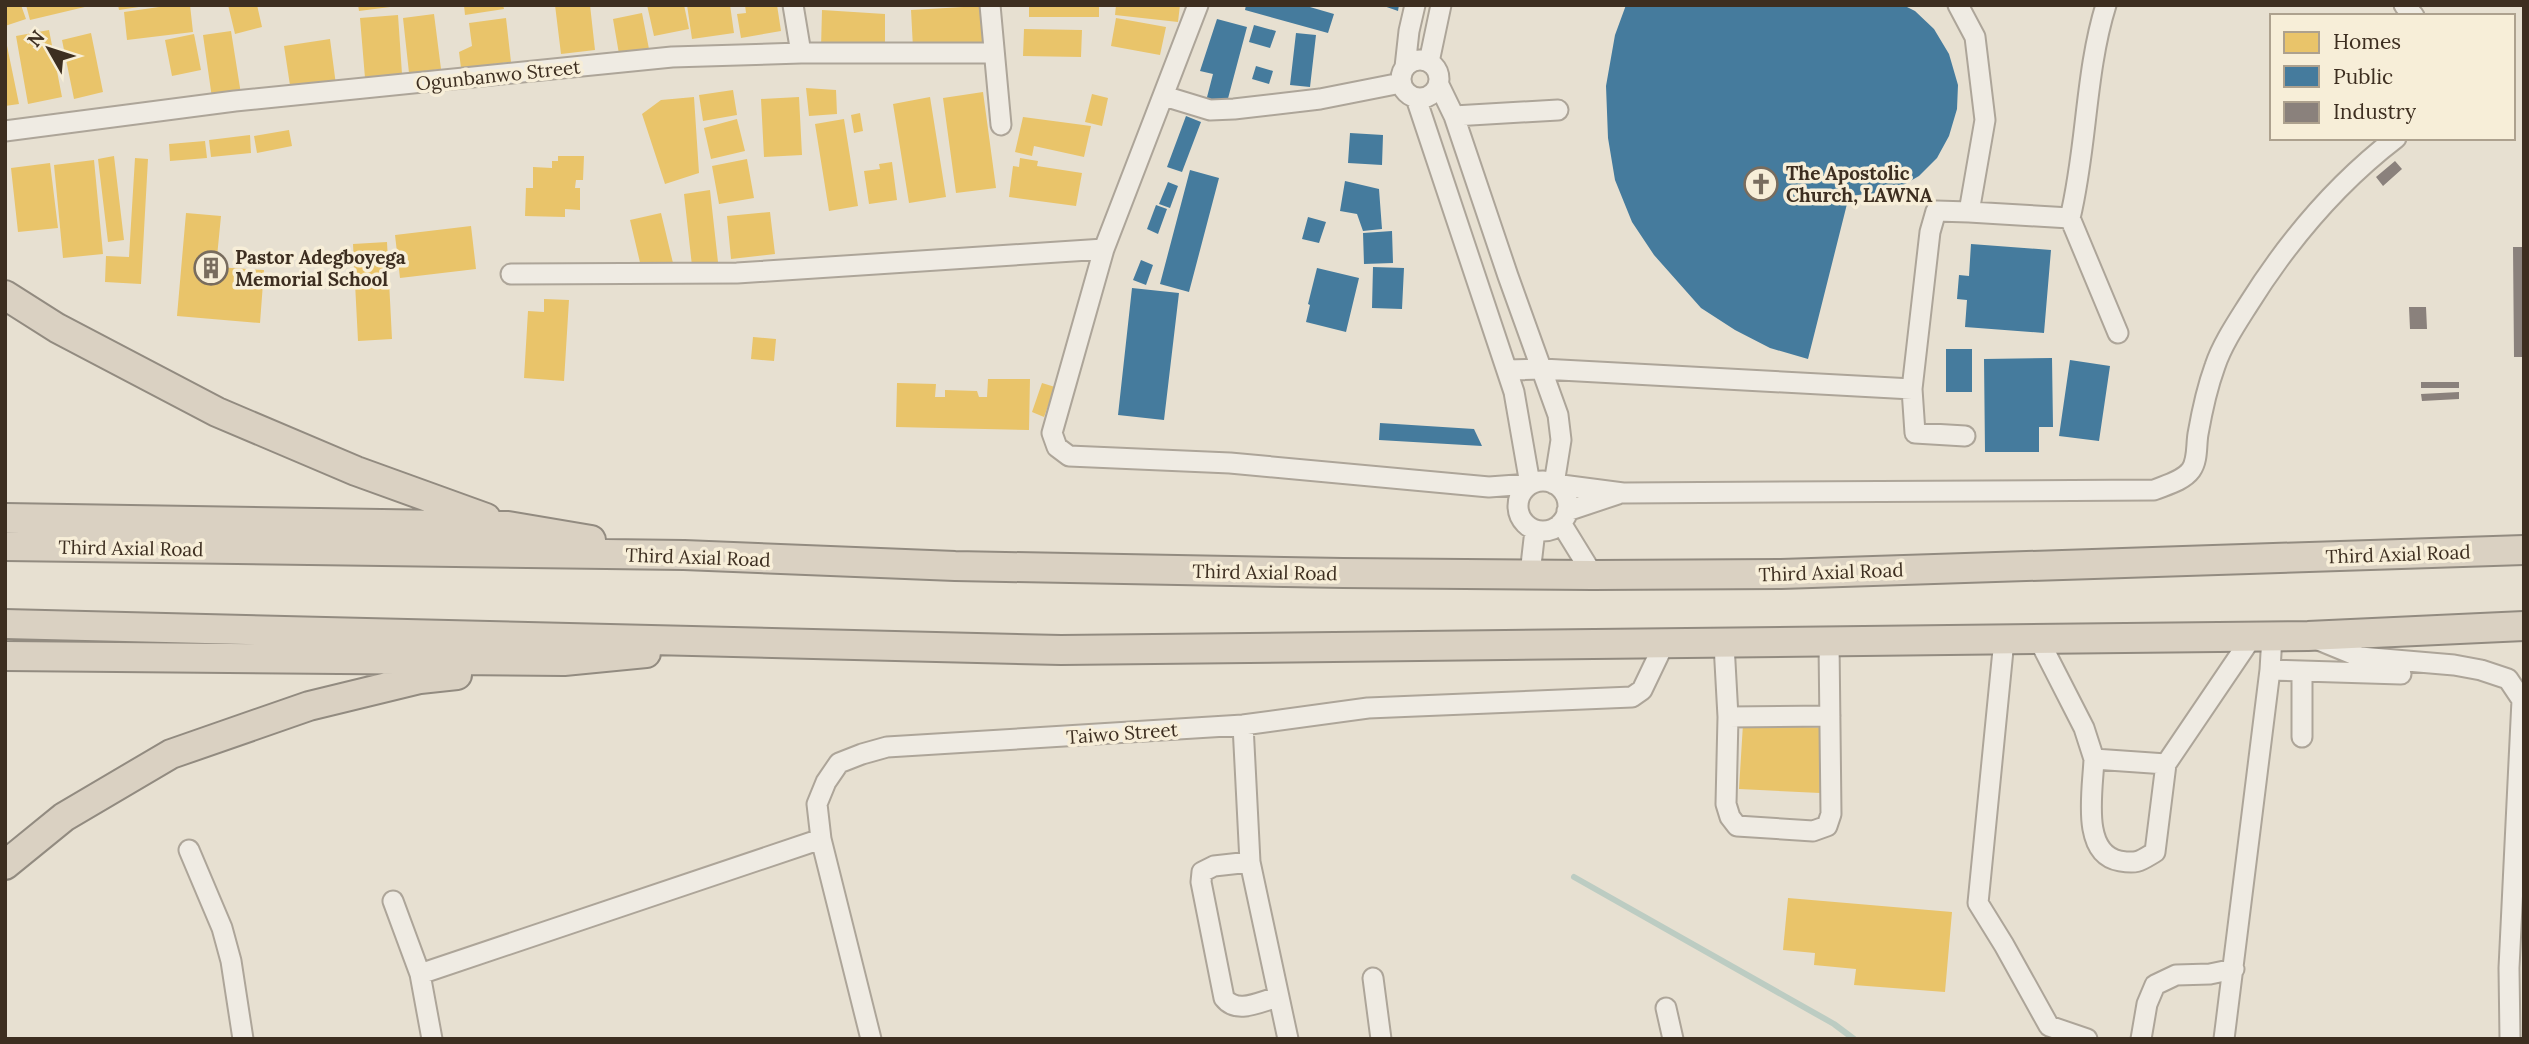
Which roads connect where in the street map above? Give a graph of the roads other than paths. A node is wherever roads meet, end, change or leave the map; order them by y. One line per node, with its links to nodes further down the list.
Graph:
1 (793, 5): 8 (street)
2 (990, 5): 9 (street)
3 (1198, 5): 13 (street)
4 (1415, 5): 11 (street)
5 (1441, 5): 10 (street)
6 (1958, 5): 20 (street)
7 (2106, 5): 21 (street)
8 (801, 53): 9 (street, Ogunbanwo Street); 18 (street, Ogunbanwo Street)
9 (993, 53): 17 (street)
10 (1429, 62): 11 (street); 12 (street)
11 (1403, 75): 13 (street); 14 (street)
12 (1438, 85): 14 (street); 16 (street)
13 (1164, 96): 22 (street)
14 (1416, 98): 27 (street)
15 (1558, 110): 16 (street)
16 (1454, 116): 26 (street)
17 (1001, 125)
18 (5, 131)
19 (2394, 140): 33 (street)
20 (1969, 212): 21 (street); 28 (street)
21 (2070, 218): 25 (street)
22 (1104, 250): 23 (street); 32 (street)
23 (511, 274)
24 (5, 295): 37 (highway)
25 (2118, 332)
26 (1542, 369): 27 (street); 28 (street); 31 (street)
27 (1507, 370): 30 (street)
28 (1912, 389): 29 (street)
29 (1965, 436)
30 (1530, 484): 31 (street); 32 (street); 34 (street)
31 (1554, 484): 33 (street); 35 (street)
32 (1489, 487): 34 (street)
33 (1623, 492): 35 (street)
34 (1518, 508): 38 (street)
35 (1564, 517): 38 (street); 43 (street)
36 (5, 518): 37 (highway)
37 (508, 526): 41 (highway)
38 (1535, 530): 42 (street)
39 (5, 546): 41 (highway, Third Axial Road)
40 (2524, 550): 43 (highway, Third Axial Road)
41 (684, 555): 42 (highway, Third Axial Road)
42 (1530, 574): 43 (highway, Third Axial Road)
43 (1592, 575)
44 (5, 624): 50 (highway)
45 (2524, 626): 46 (highway)
46 (2308, 636): 47 (highway); 70 (street)
47 (2262, 637): 49 (highway); 56 (street); 64 (street)
48 (2004, 640): 49 (highway); 51 (highway); 82 (street)
49 (2039, 640): 63 (street)
50 (769, 641): 52 (highway); 55 (highway)
51 (1829, 642): 53 (highway); 59 (street)
52 (1664, 644): 53 (highway); 61 (street, Taiwo Street)
53 (1724, 644): 60 (street)
54 (5, 656): 55 (highway)
55 (564, 661): 68 (highway)
56 (2270, 670): 57 (street); 71 (street)
57 (2302, 673): 58 (street); 62 (street)
58 (2401, 674)
59 (1830, 716): 60 (street); 60 (street)
60 (1728, 717)
61 (1243, 725): 65 (street, Taiwo Street); 67 (street)
62 (2302, 737)
63 (2094, 759): 64 (street); 64 (street)
64 (2166, 764)
65 (821, 839): 72 (street); 78 (street, Taiwo Street)
66 (189, 849): 76 (street)
67 (1250, 862): 74 (street); 74 (street)
68 (5, 865)
69 (393, 901): 72 (street)
70 (2516, 967): 85 (street)
71 (2235, 969): 83 (street); 84 (street)
72 (420, 974): 77 (street)
73 (1373, 978): 80 (street)
74 (1278, 997): 79 (street)
75 (1666, 1008): 81 (street)
76 (243, 1039)
77 (432, 1039)
78 (871, 1039)
79 (1288, 1039)
80 (1381, 1039)
81 (1673, 1039)
82 (2087, 1039)
83 (2141, 1039)
84 (2224, 1039)
85 (2510, 1039)

